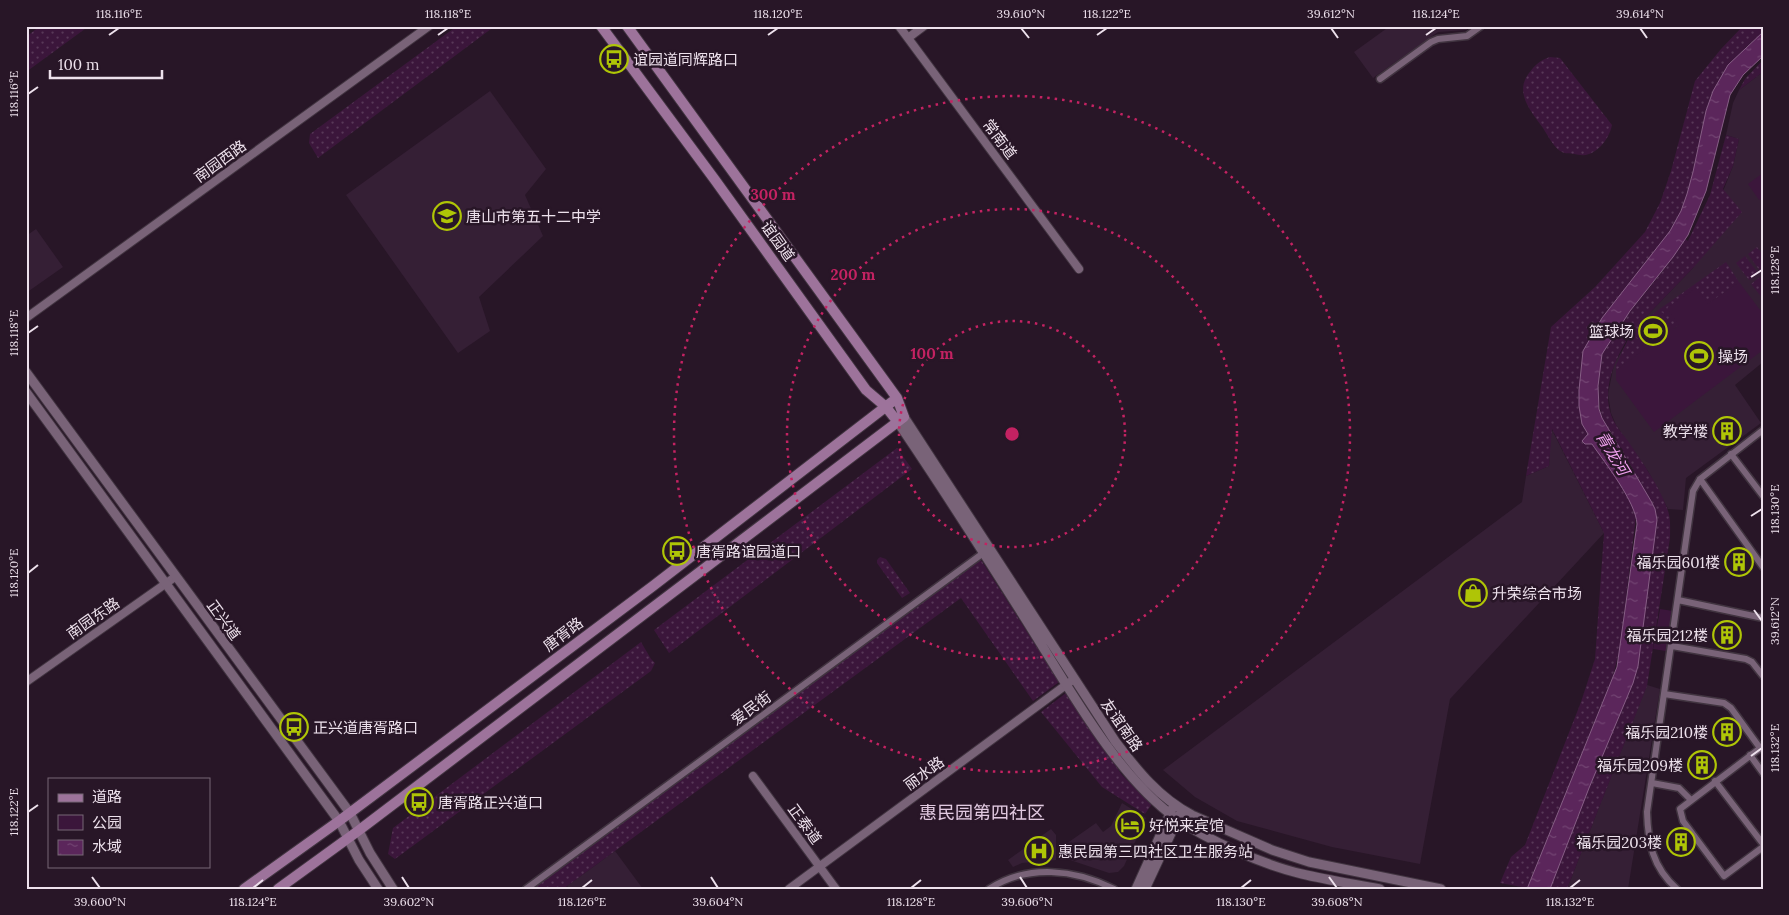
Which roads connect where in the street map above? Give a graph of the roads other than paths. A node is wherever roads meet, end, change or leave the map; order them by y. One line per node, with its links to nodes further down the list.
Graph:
1 (429, 26): 10 (street, 南园西路)
2 (601, 26): 14 (main road, 谊园道)
3 (627, 26): 13 (main road, 谊园道)
4 (899, 26): 7 (street, 常南道)
5 (924, 26): 7 (street)
6 (1481, 26): 8 (street)
7 (908, 38): 9 (street, 常南道)
8 (1380, 79)
9 (1079, 269)
10 (26, 318)
11 (26, 372): 23 (main road, 正兴道)
12 (26, 392): 24 (main road, 正兴道)
13 (897, 398): 14 (main road, 唐胥路); 15 (main road, 谊园道)
14 (886, 407): 15 (main road, 谊园道); 41 (main road, 唐胥路)
15 (901, 419): 20 (main road, 友谊南路); 44 (main road)
16 (1763, 430): 17 (street)
17 (1731, 454): 18 (street); 19 (street)
18 (1700, 479): 21 (street); 25 (street)
19 (1763, 496)
20 (987, 551): 30 (main road, 友谊南路); 52 (street, 爱民街)
21 (1761, 559): 22 (street)
22 (1763, 567)
23 (175, 577): 24 (street, 南园东路); 41 (main road, 正兴道)
24 (165, 584): 29 (street, 南园东路); 43 (main road, 正兴道)
25 (1678, 600): 26 (street); 27 (street)
26 (1763, 618)
27 (1672, 646): 28 (street); 31 (street)
28 (1763, 676)
29 (26, 682)
30 (1070, 682): 39 (main road, 友谊南路); 42 (main road, 友谊南路); 47 (street, 丽水路)
31 (1664, 694): 32 (street); 37 (street)
32 (1761, 747): 33 (street)
33 (1750, 755): 34 (street); 36 (street)
34 (1763, 773)
35 (753, 776): 47 (street, 正泰道)
36 (1715, 781): 38 (street); 46 (street)
37 (1652, 783): 38 (street); 61 (street)
38 (1691, 800): 46 (street)
39 (1174, 804): 40 (main road, 友谊南路); 42 (main road)
40 (1182, 810): 42 (main road); 60 (main road, 友谊南路)
41 (350, 813): 43 (main road, 唐胥路); 44 (main road, 正兴道)
42 (1174, 816): 57 (main road); 58 (main road); 59 (main road, 友谊南路)
43 (339, 821): 45 (main road, 正兴道); 48 (main road, 唐胥路)
44 (358, 831): 45 (main road); 51 (main road, 正兴道)
45 (348, 838): 49 (main road); 50 (main road, 正兴道)
46 (1763, 846)
47 (819, 866): 53 (street, 丽水路); 54 (street, 正泰道)
48 (244, 889)
49 (278, 889)
50 (378, 889)
51 (393, 889)
52 (526, 889)
53 (789, 889)
54 (836, 889)
55 (988, 889): 56 (street)
56 (1114, 889)
57 (1136, 889)
58 (1146, 889)
59 (1380, 889)
60 (1441, 889)
61 (1677, 889)

